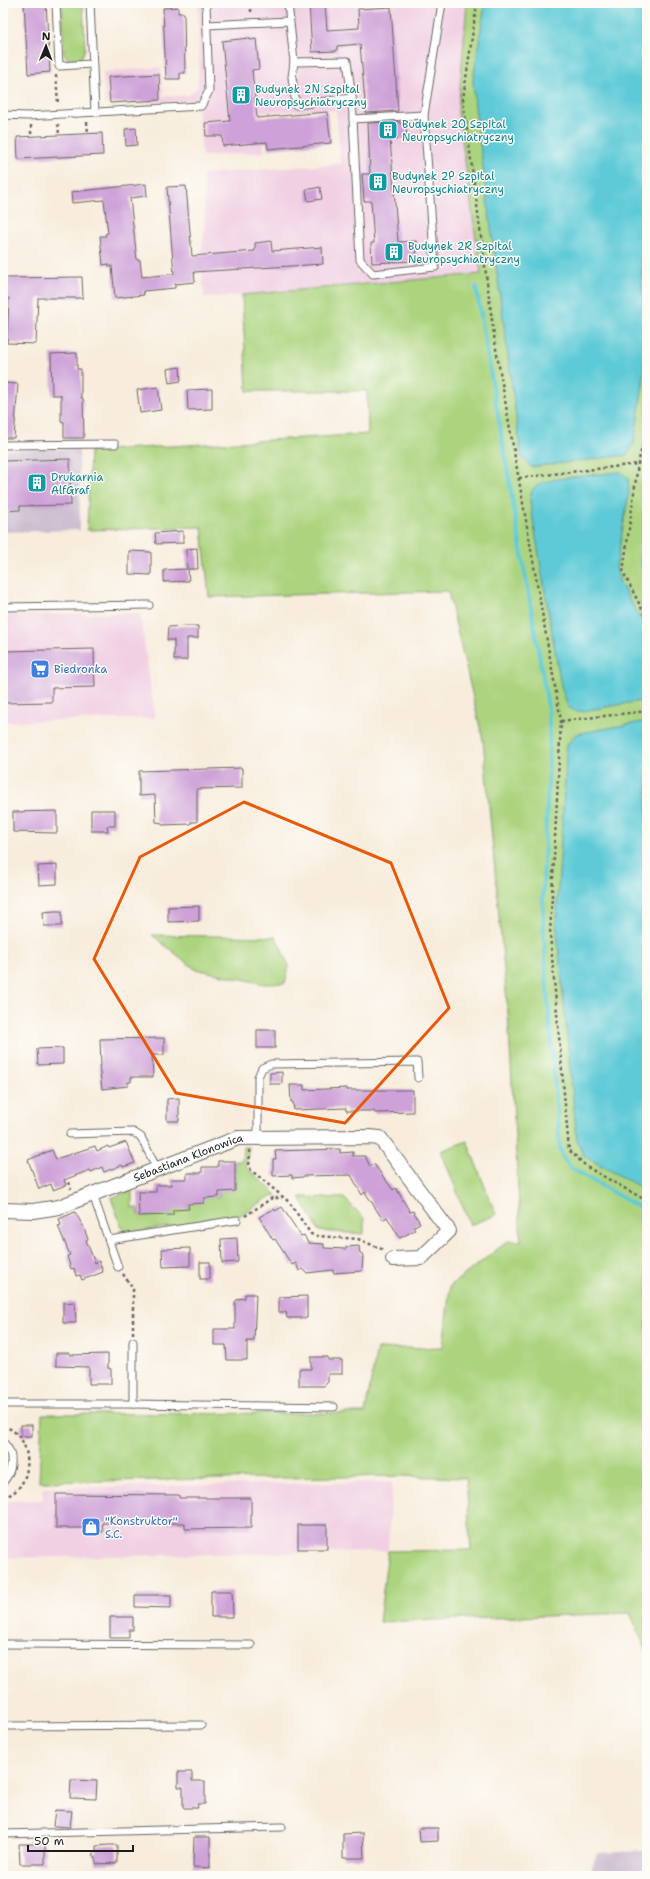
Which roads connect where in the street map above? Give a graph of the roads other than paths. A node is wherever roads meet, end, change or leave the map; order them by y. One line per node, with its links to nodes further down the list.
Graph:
1 (56, 3): 9 (lane)
2 (90, 3): 9 (lane)
3 (206, 3): 7 (lane)
4 (288, 3): 6 (lane)
5 (442, 3): 13 (lane)
6 (289, 21): 7 (lane); 8 (lane)
7 (207, 25): 11 (lane)
8 (294, 62): 10 (lane); 10 (lane)
9 (92, 64): 11 (lane)
10 (352, 98): 14 (lane)
11 (95, 112): 12 (lane)
12 (3, 115)
13 (424, 115): 14 (lane); 14 (lane)
14 (353, 120)
15 (115, 444): 16 (lane)
16 (3, 445)
17 (149, 605): 18 (lane)
18 (3, 607)
19 (418, 1078): 21 (lane)
20 (70, 1134): 22 (lane)
21 (254, 1140): 22 (street, Sebastiana Klonowica); 27 (street, Sebastiana Klonowica)
22 (157, 1169): 23 (street, Sebastiana Klonowica)
23 (93, 1194): 24 (street, Sebastiana Klonowica); 26 (lane)
24 (3, 1210)
25 (238, 1220): 26 (lane)
26 (109, 1240): 28 (lane)
27 (393, 1259)
28 (118, 1267)
29 (132, 1342): 31 (lane)
30 (3, 1404): 31 (lane)
31 (133, 1404): 32 (lane)
32 (334, 1407)
33 (3, 1442): 34 (lane)
34 (3, 1482)
35 (3, 1644): 36 (lane)
36 (251, 1645)
37 (201, 1725): 38 (lane)
38 (3, 1726)
39 (282, 1827): 40 (lane)
40 (3, 1834)

